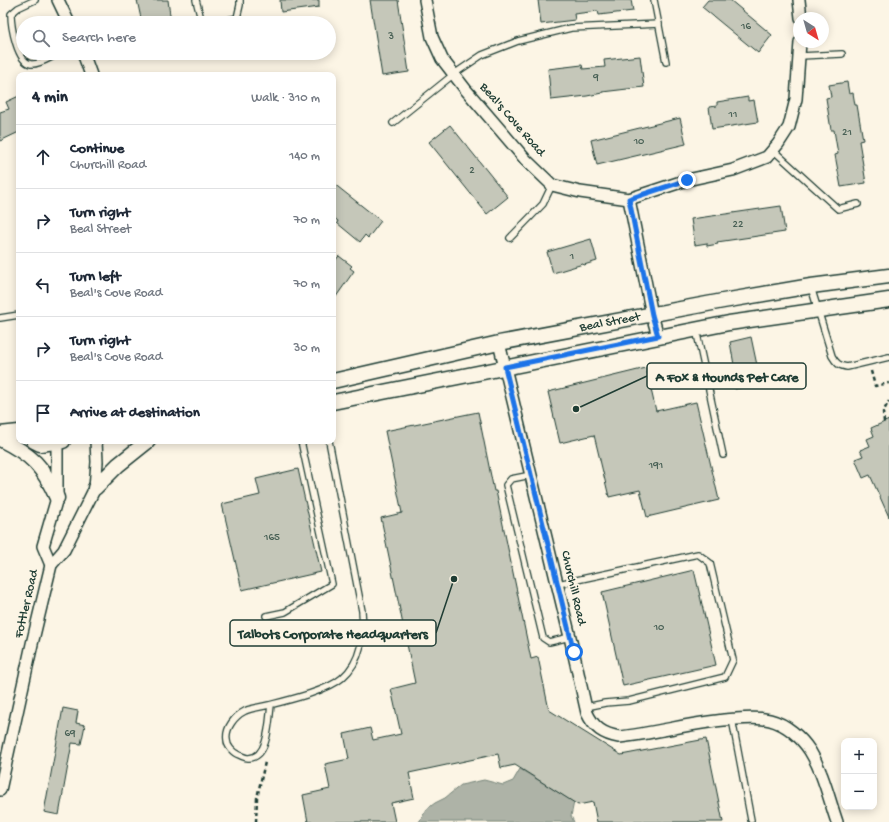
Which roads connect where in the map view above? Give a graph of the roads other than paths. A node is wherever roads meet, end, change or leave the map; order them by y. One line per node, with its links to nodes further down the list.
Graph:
1 (35, 0): 13 (lane)
2 (58, 0): 9 (street)
3 (196, 0): 10 (lane)
4 (240, 0): 11 (lane)
5 (425, 0): 22 (street, Beal's Cove Road)
6 (654, 0): 12 (lane)
7 (799, 0): 8 (street)
8 (800, 12)
9 (66, 16)
10 (200, 16)
11 (237, 16)
12 (659, 24): 20 (lane); 22 (lane)
13 (16, 43)
14 (800, 48): 16 (street, Beal's Cove Road)
15 (842, 54): 16 (lane)
16 (800, 56): 24 (street, Beal's Cove Road)
17 (24, 60): 18 (lane)
18 (45, 60)
19 (86, 60): 21 (street)
20 (666, 62)
21 (90, 72)
22 (454, 74): 23 (lane); 25 (street, Beal's Cove Road)
23 (393, 123)
24 (773, 150): 26 (street, Beal's Cove Road); 27 (lane)
25 (552, 185): 26 (street, Beal's Cove Road); 28 (lane)
26 (629, 199): 34 (street)
27 (858, 204)
28 (510, 238)
29 (889, 276): 30 (street, Beal Street)
30 (811, 286): 32 (lane); 34 (street, Beal Street)
31 (889, 300): 32 (street, Beal Street)
32 (817, 309): 36 (street, Beal Street); 39 (lane)
33 (16, 315): 35 (lane)
34 (652, 315): 37 (street); 38 (street, Beal Street)
35 (0, 318)
36 (696, 329): 37 (street, Beal Street); 41 (lane)
37 (658, 336): 40 (street, Beal Street)
38 (499, 343): 40 (street, Churchill Road); 42 (street, Beal Street)
39 (889, 357)
40 (505, 367): 44 (street, Beal Street); 54 (street, Churchill Road)
41 (706, 374): 43 (lane); 53 (lane)
42 (336, 380)
43 (666, 382)
44 (336, 401)
45 (16, 432): 46 (street)
46 (0, 434)
47 (0, 439): 56 (street)
48 (59, 444): 56 (street, Fottler Road)
49 (96, 444): 55 (street, Fottler Road)
50 (144, 444): 55 (street)
51 (302, 444): 59 (lane)
52 (330, 444): 61 (lane)
53 (723, 455)
54 (532, 475): 58 (street, Churchill Road); 60 (lane)
55 (95, 488): 57 (street, Fottler Road)
56 (57, 498): 57 (street, Fottler Road)
57 (51, 565): 64 (street, Fottler Road)
58 (558, 584): 60 (street, Churchill Road); 62 (lane)
59 (266, 616)
60 (570, 637): 62 (street, Churchill Road)
61 (271, 705): 61 (lane)
62 (586, 707): 63 (street, Churchill Road)
63 (732, 719): 65 (lane); 66 (street, Churchill Road)
64 (0, 790)
65 (751, 820)
66 (837, 822)

